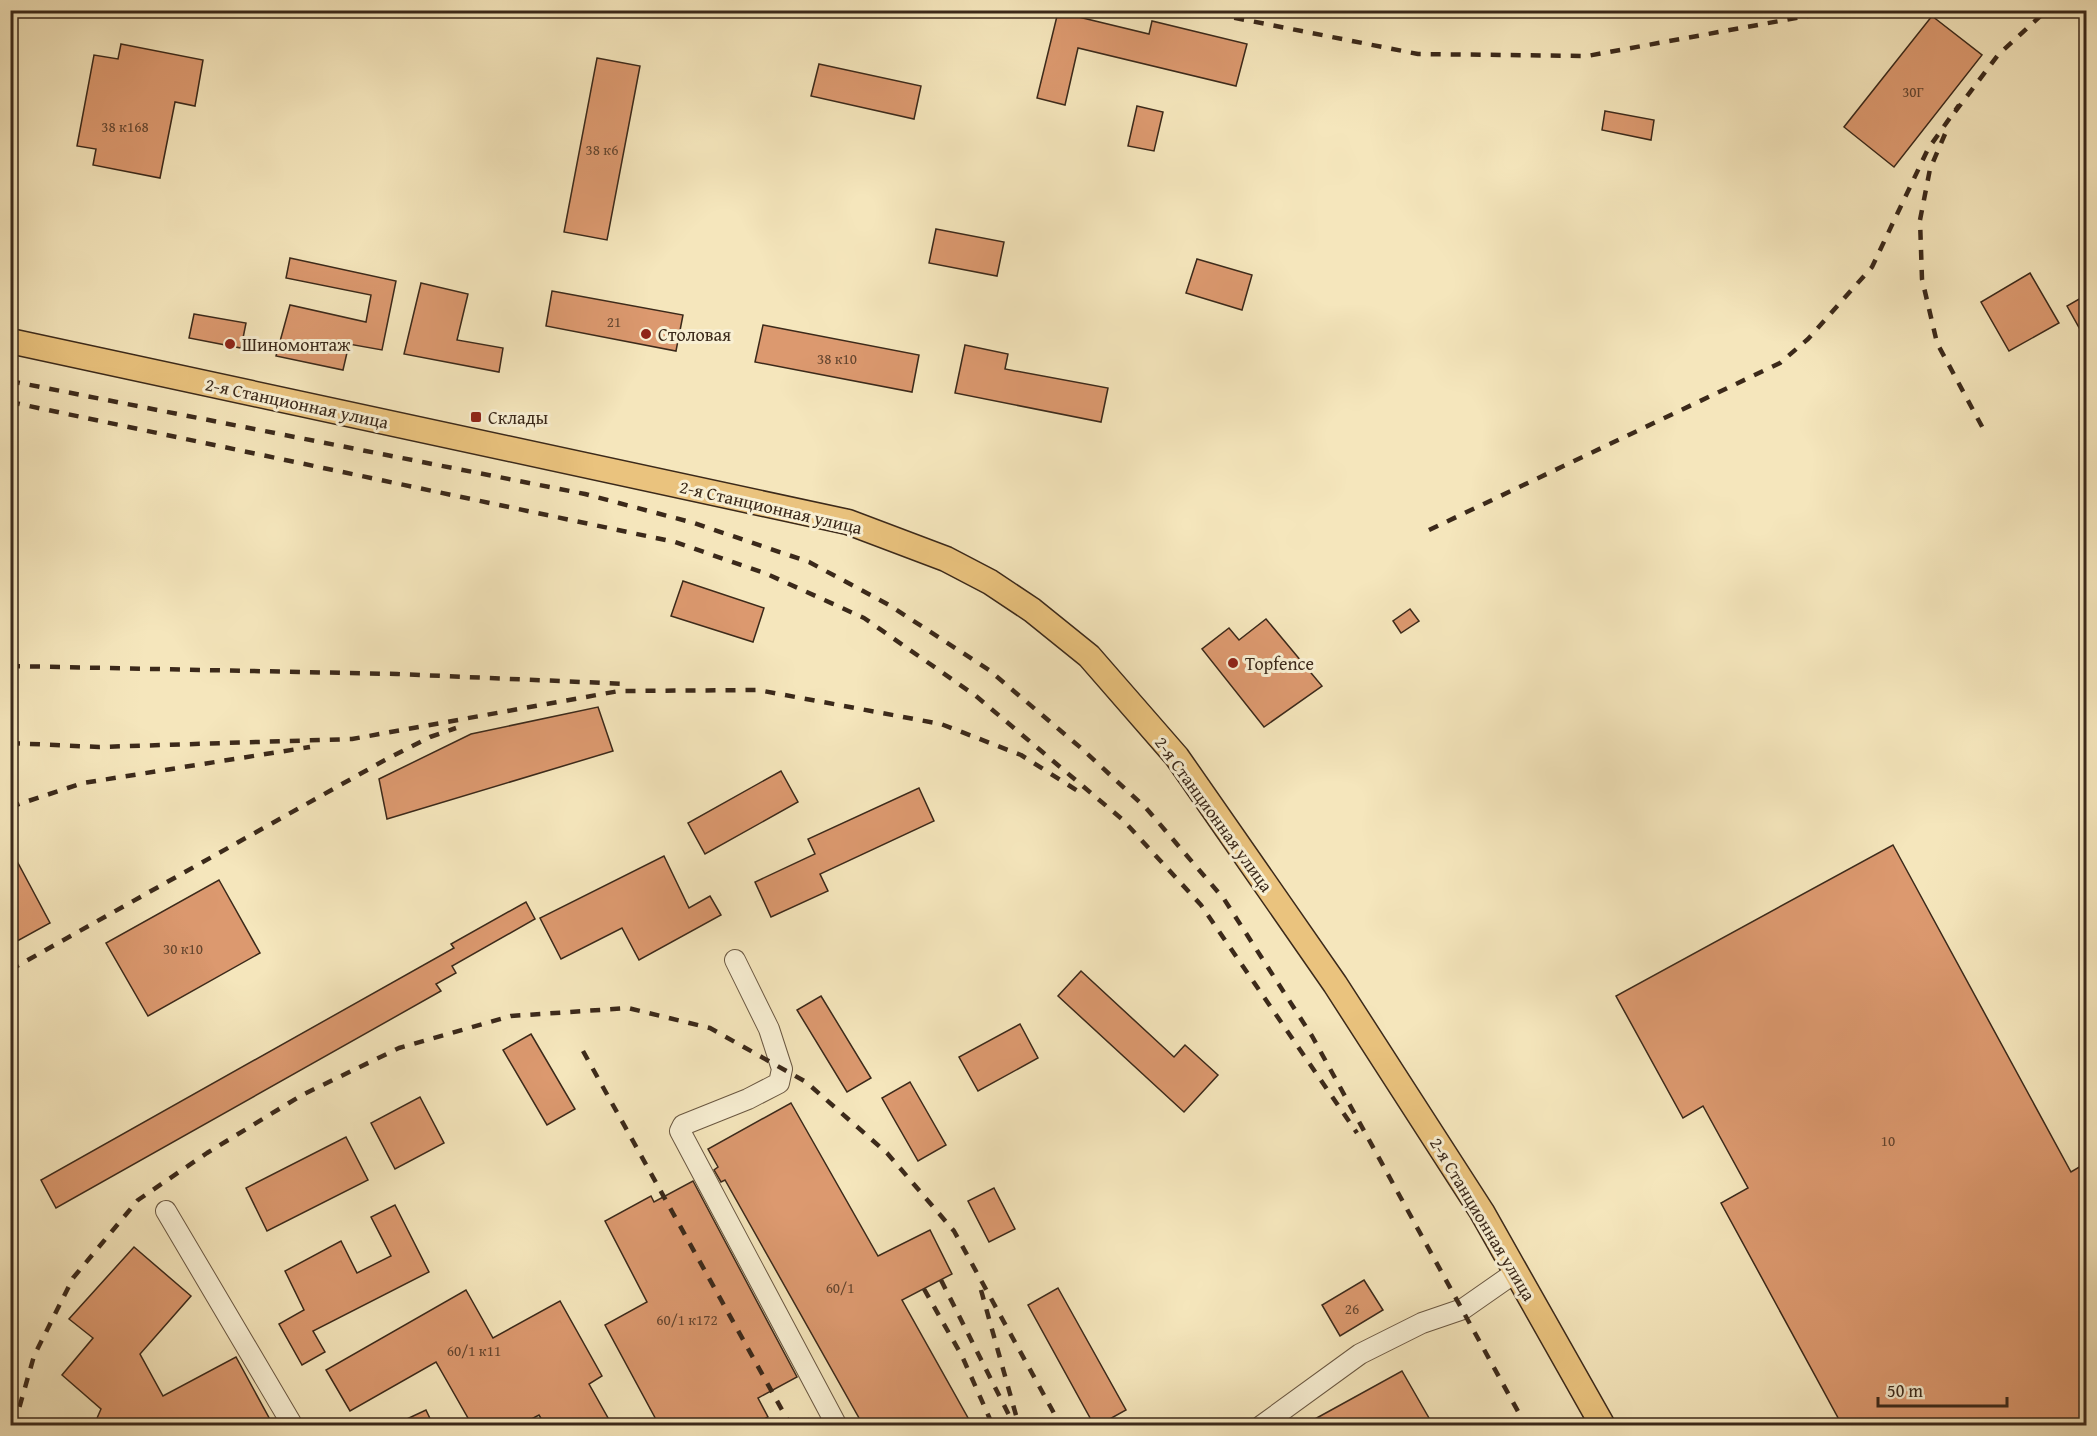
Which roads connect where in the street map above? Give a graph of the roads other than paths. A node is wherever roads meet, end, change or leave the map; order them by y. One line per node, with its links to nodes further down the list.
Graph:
1 (10, 341): 4 (main road, 2-я Станционная улица)
2 (735, 960): 6 (lane)
3 (166, 1211): 5 (lane)
4 (1516, 1272): 7 (lane); 8 (main road, 2-я Станционная улица)
5 (293, 1425)
6 (837, 1425)
7 (1261, 1425)
8 (1603, 1425)

